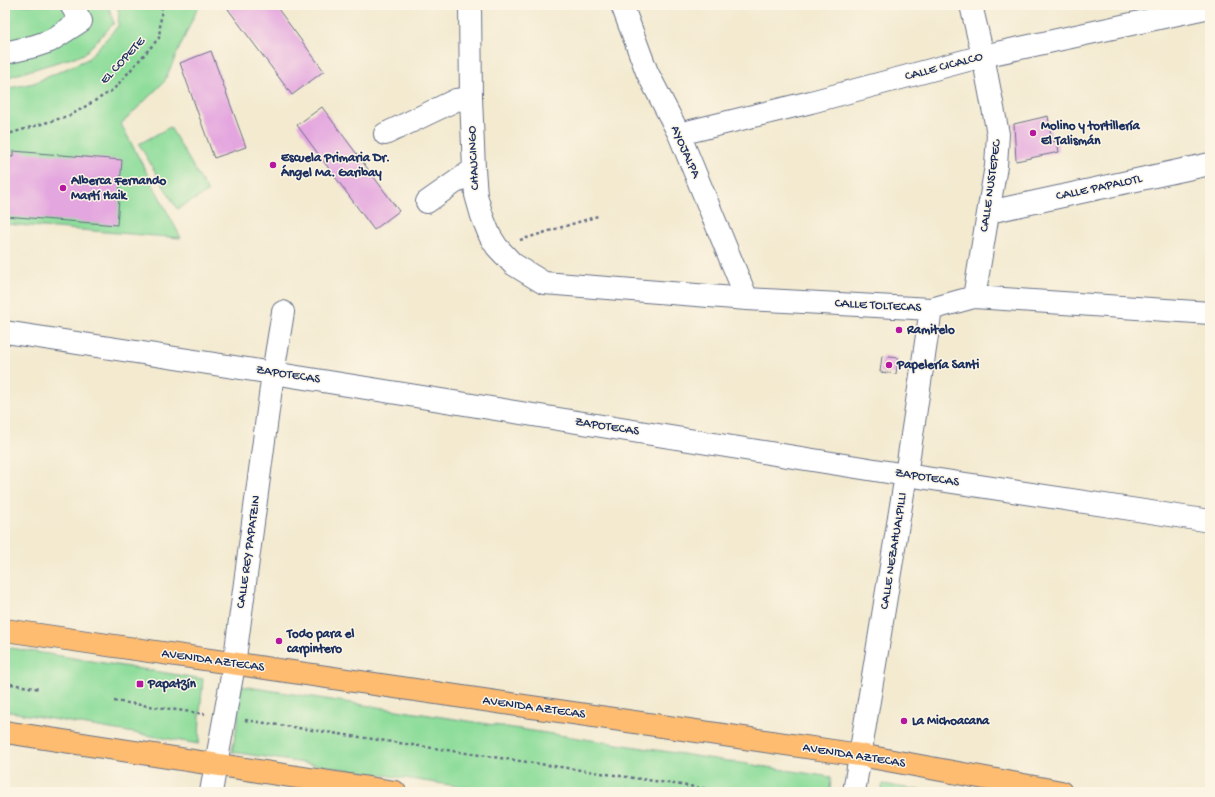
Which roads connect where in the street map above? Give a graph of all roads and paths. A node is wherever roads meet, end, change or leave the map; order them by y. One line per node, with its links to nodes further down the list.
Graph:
1 (71, 5): 7 (street)
2 (162, 5): 12 (path, EL COPETE)
3 (470, 5): 9 (street, CHAUCINGO)
4 (622, 5): 11 (street, AYOJALPA)
5 (971, 5): 8 (street, CALLE NUSTEPEC)
6 (1210, 7): 8 (street, CALLE CICALCO)
7 (5, 53)
8 (983, 56): 11 (street, CALLE CICALCO); 16 (street, CALLE NUSTEPEC)
9 (471, 98): 10 (street); 14 (street, CHAUCINGO)
10 (385, 134)
11 (679, 134): 21 (street, AYOJALPA)
12 (5, 135)
13 (1210, 164): 16 (street, CALLE PAPALOTL)
14 (474, 169): 15 (street); 18 (street, CHAUCINGO)
15 (427, 202)
16 (989, 212): 20 (street, CALLE NUSTEPEC)
17 (598, 216): 18 (path)
18 (496, 247): 19 (street, CHAUCINGO)
19 (544, 283): 21 (street, CALLE TOLTECAS)
20 (974, 297): 22 (street, CALLE TOLTECAS); 24 (street, CALLE TOLTECAS)
21 (747, 299): 22 (street, CALLE TOLTECAS)
22 (931, 309): 27 (street, CALLE NEZAHUALPILLI)
23 (283, 312): 26 (street, CALLE REY PAPATZIN)
24 (1210, 313)
25 (5, 332): 26 (street, ZAPOTECAS)
26 (273, 373): 27 (street, ZAPOTECAS); 30 (street, CALLE REY PAPATZIN)
27 (906, 476): 28 (street, ZAPOTECAS); 36 (street, CALLE NEZAHUALPILLI)
28 (1210, 521)
29 (5, 630): 30 (main road, AVENIDA AZTECAS)
30 (234, 665): 34 (street, CALLE REY PAPATZIN); 36 (main road, AVENIDA AZTECAS)
31 (5, 683): 32 (path)
32 (40, 689)
33 (114, 701): 34 (path)
34 (224, 717): 37 (street, CALLE REY PAPATZIN); 40 (path)
35 (5, 732): 37 (main road)
36 (860, 755): 41 (street, CALLE NEZAHUALPILLI); 42 (main road, AVENIDA AZTECAS)
37 (215, 765): 38 (street, CALLE REY PAPATZIN); 39 (main road)
38 (211, 792)
39 (395, 792)
40 (728, 792)
41 (854, 792)
42 (1061, 792)

